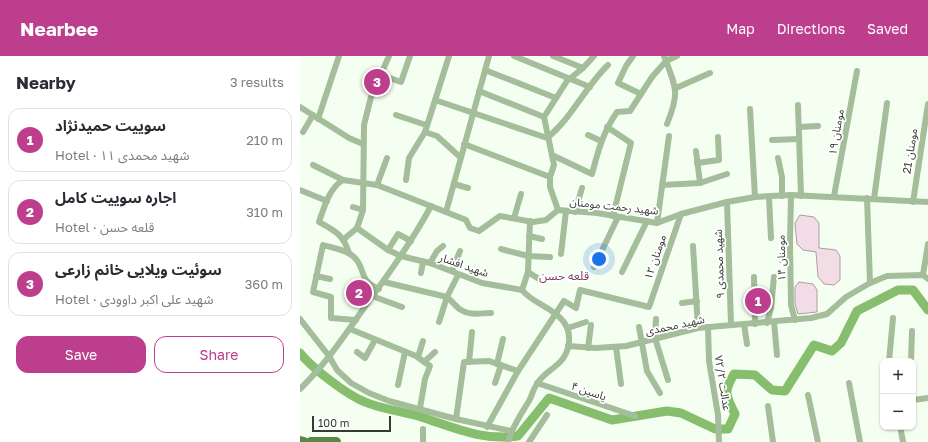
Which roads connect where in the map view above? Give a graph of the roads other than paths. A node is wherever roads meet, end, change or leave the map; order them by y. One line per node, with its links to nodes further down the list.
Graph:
1 (339, 56): 32 (street)
2 (389, 56): 17 (street)
3 (410, 56): 17 (street)
4 (449, 56): 24 (street)
5 (489, 56): 14 (street)
6 (514, 56): 18 (street)
7 (553, 56): 13 (street)
8 (594, 56): 13 (street)
9 (632, 56): 22 (street)
10 (676, 56): 11 (street)
11 (665, 59): 20 (street); 22 (street)
12 (608, 65): 19 (street)
13 (583, 68): 18 (street)
14 (485, 70): 21 (street); 23 (street)
15 (857, 71): 73 (street, مومنان ۱۹)
16 (710, 73): 20 (street)
17 (381, 75): 48 (street)
18 (569, 78): 19 (street); 23 (street)
19 (590, 87): 44 (street)
20 (676, 88): 34 (street)
21 (479, 91): 30 (street); 33 (street)
22 (641, 94): 37 (street)
23 (556, 98): 33 (street)
24 (435, 100): 30 (street); 35 (street)
25 (887, 103): 77 (street)
26 (928, 104): 80 (street, مومنان 21)
27 (798, 105): 38 (street)
28 (300, 107): 32 (street)
29 (750, 109): 74 (street)
30 (473, 112): 44 (street); 49 (street)
31 (396, 115): 35 (street)
32 (316, 117): 39 (street); 48 (street)
33 (544, 117): 44 (street)
34 (667, 124)
35 (426, 125): 40 (street)
36 (818, 126): 38 (street)
37 (606, 127): 47 (street); 90 (street)
38 (799, 127): 45 (street)
39 (303, 132)
40 (425, 132): 52 (street); 60 (street)
41 (588, 136): 47 (street)
42 (669, 136): 65 (street)
43 (718, 137): 55 (street)
44 (547, 138): 51 (street)
45 (799, 139): 46 (street); 72 (street)
46 (772, 140)
47 (601, 141): 51 (street)
48 (363, 144): 61 (street)
49 (464, 144): 52 (street); 58 (street)
50 (696, 151): 55 (street)
51 (552, 155): 58 (street)
52 (460, 157): 63 (street)
53 (387, 158): 64 (street)
54 (778, 158): 71 (street)
55 (698, 163): 62 (street)
56 (313, 166): 59 (street, شهید رحمت مومنان)
57 (727, 174): 62 (street)
58 (550, 177): 85 (street)
59 (343, 180): 61 (street, شهید رحمت مومنان); 78 (street)
60 (406, 180)
61 (362, 183): 64 (street, شهید رحمت مومنان); 84 (street)
62 (700, 183): 65 (street)
63 (454, 184): 66 (street); 87 (street)
64 (377, 185): 82 (street, شهید رحمت مومنان)
65 (662, 185): 94 (street)
66 (468, 188)
67 (582, 188): 88 (street)
68 (300, 190): 78 (street)
69 (521, 194): 91 (street)
70 (792, 195): 71 (street, شهید رحمت مومنان); 72 (street, شهید رحمت مومنان); 142 (street, مومنان ۱۴)
71 (782, 196): 75 (street, شهید رحمت مومنان)
72 (801, 196): 73 (street, شهید رحمت مومنان)
73 (834, 196): 76 (street, شهید رحمت مومنان)
74 (755, 197): 75 (street, شهید رحمت مومنان); 79 (street, شهید رحمت مومنان)
75 (769, 197): 97 (street)
76 (868, 198): 77 (street, شهید رحمت مومنان); 128 (street)
77 (874, 199): 80 (street, شهید رحمت مومنان)
78 (327, 201): 98 (street)
79 (727, 202): 89 (street, شهید رحمت مومنان); 148 (street, ۹ شهید محمدی)
80 (912, 202): 81 (street, شهید رحمت مومنان)
81 (928, 202)
82 (431, 206): 87 (street, شهید رحمت مومنان); 100 (street)
83 (353, 207): 84 (street)
84 (363, 210): 95 (street)
85 (558, 210): 86 (street, شهید رحمت مومنان); 92 (street, شهید رحمت مومنان)
86 (566, 211): 88 (street, شهید رحمت مومنان); 108 (street)
87 (446, 212): 91 (street, شهید رحمت مومنان)
88 (575, 212): 90 (street, شهید رحمت مومنان)
89 (681, 214): 94 (street, شهید رحمت مومنان); 137 (street, مومنان ۱۲)
90 (615, 216): 93 (street, شهید رحمت مومنان); 114 (street)
91 (514, 218): 92 (street, شهید رحمت مومنان)
92 (530, 221): 96 (street)
93 (647, 221): 94 (street, شهید رحمت مومنان); 117 (street)
94 (658, 223)
95 (357, 228): 98 (street); 105 (street, شهید افشار)
96 (529, 236): 99 (street); 110 (street)
97 (771, 238)
98 (344, 239): 107 (street)
99 (542, 239)
100 (411, 241): 105 (street); 109 (street)
101 (928, 244): 119 (street)
102 (443, 246): 113 (street)
103 (693, 246): 133 (street)
104 (501, 249): 110 (street)
105 (388, 250): 109 (street, شهید افشار)
106 (460, 251): 115 (street)
107 (349, 253): 121 (street); 129 (street)
108 (561, 254)
109 (401, 256): 112 (street, شهید افشار); 127 (street)
110 (528, 256): 111 (street); 116 (street)
111 (550, 257)
112 (423, 262): 113 (street, شهید افشار); 118 (street)
113 (430, 263): 115 (street, شهید افشار)
114 (594, 268)
115 (452, 271): 120 (street, شهید افشار)
116 (528, 272): 125 (street); 130 (street)
117 (622, 272)
118 (421, 274)
119 (923, 274): 126 (street); 128 (street, شهید محمدی)
120 (458, 275): 130 (street, شهید افشار); 132 (street)
121 (316, 276): 124 (street); 141 (street)
122 (754, 277): 147 (street)
123 (774, 277): 145 (street)
124 (330, 279)
125 (538, 279)
126 (928, 279)
127 (384, 282): 129 (street); 132 (street)
128 (870, 283): 142 (street, شهید محمدی)
129 (379, 289): 131 (street)
130 (522, 290): 137 (street)
131 (372, 296): 135 (street); 141 (street)
132 (447, 297): 136 (street); 143 (street)
133 (697, 302): 134 (street); 152 (street)
134 (682, 303)
135 (402, 307)
136 (491, 313)
137 (555, 314): 151 (street); 176 (street)
138 (893, 318): 171 (street)
139 (300, 319): 169 (street)
140 (656, 319): 156 (street)
141 (356, 320): 153 (street)
142 (795, 320): 144 (street, شهید محمدی)
143 (440, 322)
144 (774, 322): 145 (street, شهید محمدی); 168 (street)
145 (767, 323): 147 (street, شهید محمدی)
146 (744, 324): 147 (street, شهید محمدی); 148 (street, شهید محمدی); 161 (street)
147 (754, 324)
148 (731, 325): 150 (street, شهید محمدی)
149 (639, 327): 160 (street)
150 (708, 327): 152 (street, شهید محمدی); 204 (street, عدالت ۷۲/۲)
151 (568, 328): 162 (street); 164 (street)
152 (698, 328): 156 (street, شهید محمدی)
153 (350, 329): 158 (street); 169 (street)
154 (912, 331): 172 (street)
155 (472, 332): 174 (street)
156 (655, 338): 160 (street, شهید محمدی); 177 (street)
157 (503, 339): 175 (street)
158 (375, 340): 165 (street); 166 (street)
159 (423, 341): 170 (street)
160 (641, 342): 163 (street, شهید محمدی); 184 (street)
161 (747, 344)
162 (568, 346): 164 (street, شهید محمدی); 179 (street)
163 (616, 347): 164 (street, شهید محمدی); 181 (street)
164 (588, 348)
165 (357, 352)
166 (405, 352): 170 (street); 182 (street)
167 (435, 352): 173 (street)
168 (777, 355)
169 (329, 356): 183 (street); 189 (street)
170 (418, 357): 173 (street)
171 (889, 358)
172 (911, 358)
173 (424, 362): 189 (street)
174 (467, 362): 175 (street); 192 (street)
175 (499, 364): 176 (street); 178 (street)
176 (518, 371): 193 (street)
177 (668, 380)
178 (495, 382)
179 (537, 383): 191 (street, یاسین ۴); 196 (street)
180 (849, 383): 207 (street)
181 (621, 384)
182 (398, 385)
183 (300, 389)
184 (660, 393)
185 (808, 395): 206 (street)
186 (928, 398): 187 (street)
187 (916, 400)
188 (768, 406): 205 (street)
189 (420, 408): 192 (street)
190 (547, 415): 203 (street)
191 (635, 416)
192 (456, 419): 193 (street)
193 (487, 427): 196 (street)
194 (423, 429): 201 (street)
195 (901, 430): 208 (street)
196 (510, 433): 202 (street)
197 (300, 441): 198 (main road)
198 (304, 442)
199 (317, 442): 200 (main road)
200 (336, 442)
201 (423, 442)
202 (508, 442)
203 (529, 442)
204 (719, 442)
205 (773, 442)
206 (818, 442)
207 (860, 442)
208 (903, 442)

